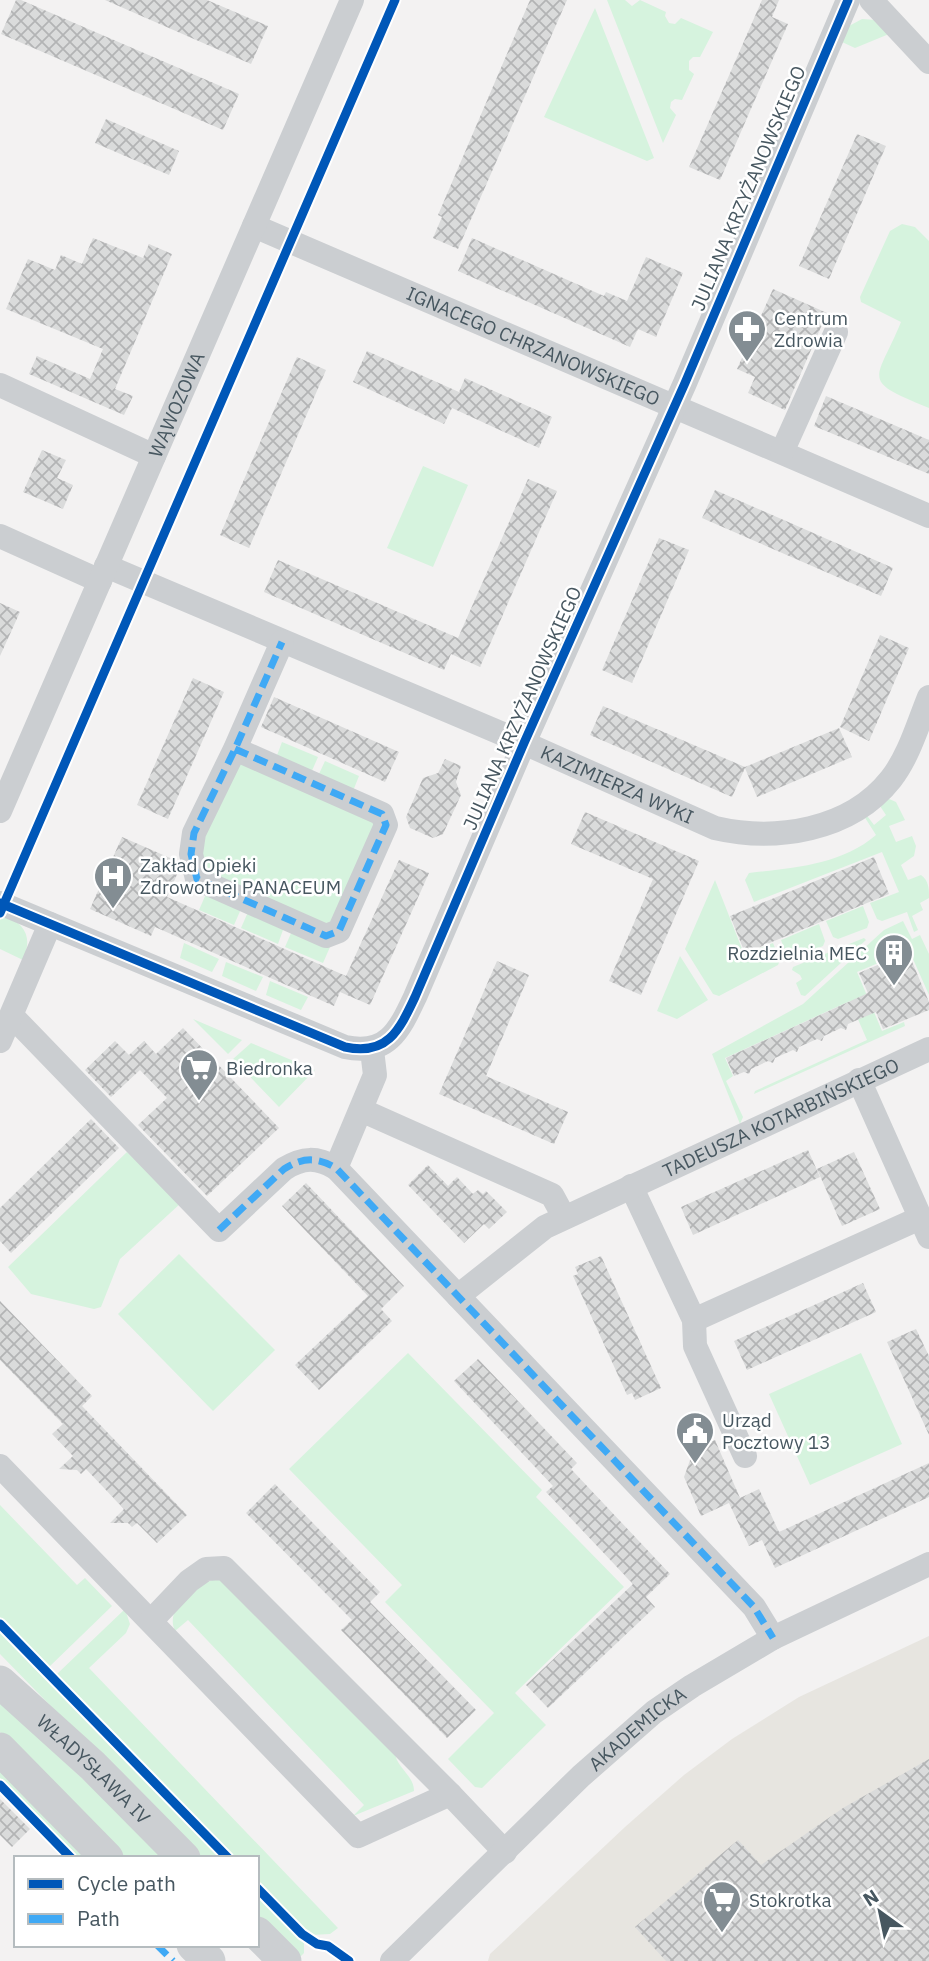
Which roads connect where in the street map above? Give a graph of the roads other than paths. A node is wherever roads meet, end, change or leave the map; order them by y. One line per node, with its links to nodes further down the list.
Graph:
1 (352, 0): 5 (street, WĄWOZOWA)
2 (848, 0): 8 (street, JULIANA KRZYŻANOWSKIEGO)
3 (871, 0): 4 (street)
4 (929, 62)
5 (254, 226): 8 (street, IGNACEGO CHRZANOWSKIEGO); 10 (street, WĄWOZOWA)
6 (836, 332): 9 (street)
7 (0, 385): 10 (street)
8 (674, 407): 9 (street, IGNACEGO CHRZANOWSKIEGO); 16 (street, JULIANA KRZYŻANOWSKIEGO)
9 (782, 453): 11 (street, IGNACEGO CHRZANOWSKIEGO)
10 (154, 456): 13 (street, WĄWOZOWA)
11 (929, 516)
12 (0, 536): 13 (street, KAZIMIERZA WYKI)
13 (103, 573): 14 (street, KAZIMIERZA WYKI); 18 (street, WĄWOZOWA)
14 (282, 642): 16 (street, KAZIMIERZA WYKI); 17 (street)
15 (929, 697): 16 (street, KAZIMIERZA WYKI)
16 (524, 743): 24 (street, JULIANA KRZYŻANOWSKIEGO)
17 (235, 749): 17 (street)
18 (0, 811)
19 (0, 903): 20 (street)
20 (50, 924): 21 (street); 24 (street)
21 (12, 1016): 22 (street); 27 (street)
22 (0, 1041)
23 (929, 1049): 25 (street, TADEUSZA KOTARBIŃSKIEGO)
24 (372, 1050): 26 (street)
25 (859, 1080): 28 (street, TADEUSZA KOTARBIŃSKIEGO); 30 (street)
26 (361, 1110): 27 (street); 29 (street)
27 (335, 1168): 31 (street)
28 (631, 1186): 29 (street, TADEUSZA KOTARBIŃSKIEGO); 32 (street)
29 (564, 1217): 31 (street, TADEUSZA KOTARBIŃSKIEGO)
30 (924, 1227): 32 (street)
31 (458, 1296): 37 (street)
32 (694, 1320): 33 (street)
33 (745, 1457)
34 (0, 1466): 36 (street)
35 (929, 1564): 37 (street, AKADEMICKA)
36 (151, 1621): 40 (street); 40 (street)
37 (773, 1638): 41 (street, AKADEMICKA)
38 (0, 1682): 43 (main road, WŁADYSŁAWA IV)
39 (0, 1749): 42 (main road)
40 (450, 1794): 41 (street)
41 (505, 1852): 48 (street, AKADEMICKA)
42 (105, 1856)
43 (182, 1856)
44 (259, 1935): 47 (main road)
45 (195, 1947): 46 (main road)
46 (209, 1961)
47 (285, 1961)
48 (392, 1961)

